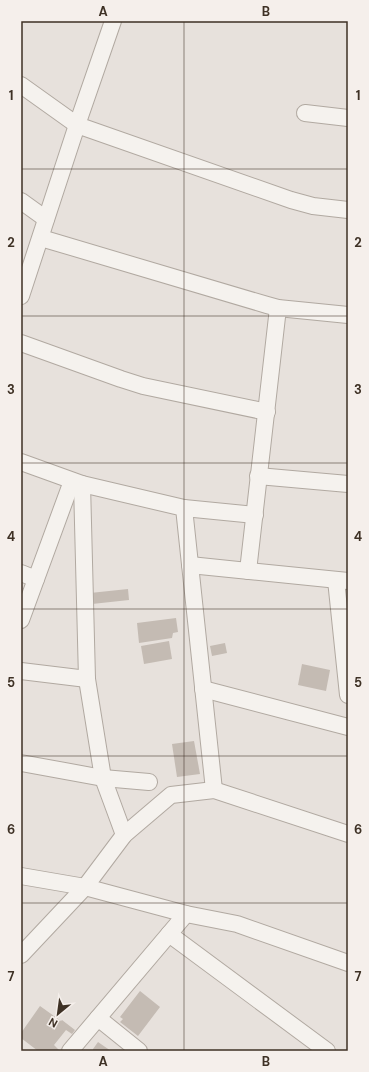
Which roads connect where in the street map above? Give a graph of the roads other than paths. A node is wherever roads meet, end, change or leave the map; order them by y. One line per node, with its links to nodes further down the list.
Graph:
1 (114, 21): 5 (street)
2 (21, 85): 5 (street)
3 (305, 113): 4 (street)
4 (348, 118)
5 (77, 125): 7 (street); 8 (street)
6 (21, 201): 8 (street)
7 (348, 210)
8 (46, 219): 9 (street)
9 (41, 238): 10 (street); 11 (street)
10 (21, 296)
11 (278, 308): 12 (street); 14 (street)
12 (348, 315)
13 (21, 343): 14 (street)
14 (267, 412): 16 (street)
15 (21, 462): 17 (street)
16 (258, 476): 18 (street); 20 (street)
17 (77, 483): 19 (street); 24 (street); 28 (street)
18 (348, 484)
19 (184, 508): 20 (street); 21 (street)
20 (255, 515): 22 (street)
21 (190, 565): 22 (street); 29 (street)
22 (248, 571): 25 (street)
23 (21, 573): 24 (street)
24 (36, 579): 26 (street)
25 (342, 581): 30 (street)
26 (21, 620)
27 (21, 671): 28 (street)
28 (87, 679): 33 (street)
29 (203, 689): 31 (street); 35 (street)
30 (348, 695)
31 (348, 727)
32 (21, 763): 33 (street)
33 (104, 778): 34 (street); 37 (street)
34 (149, 782)
35 (214, 790): 36 (street); 37 (street)
36 (348, 834)
37 (124, 835): 39 (street)
38 (21, 876): 39 (street)
39 (85, 887): 40 (street); 42 (street)
40 (186, 914): 41 (street); 43 (street)
41 (169, 934): 44 (street); 47 (street)
42 (21, 955)
43 (348, 963)
44 (98, 1018): 45 (street); 46 (street)
45 (70, 1051)
46 (139, 1051)
47 (327, 1051)

